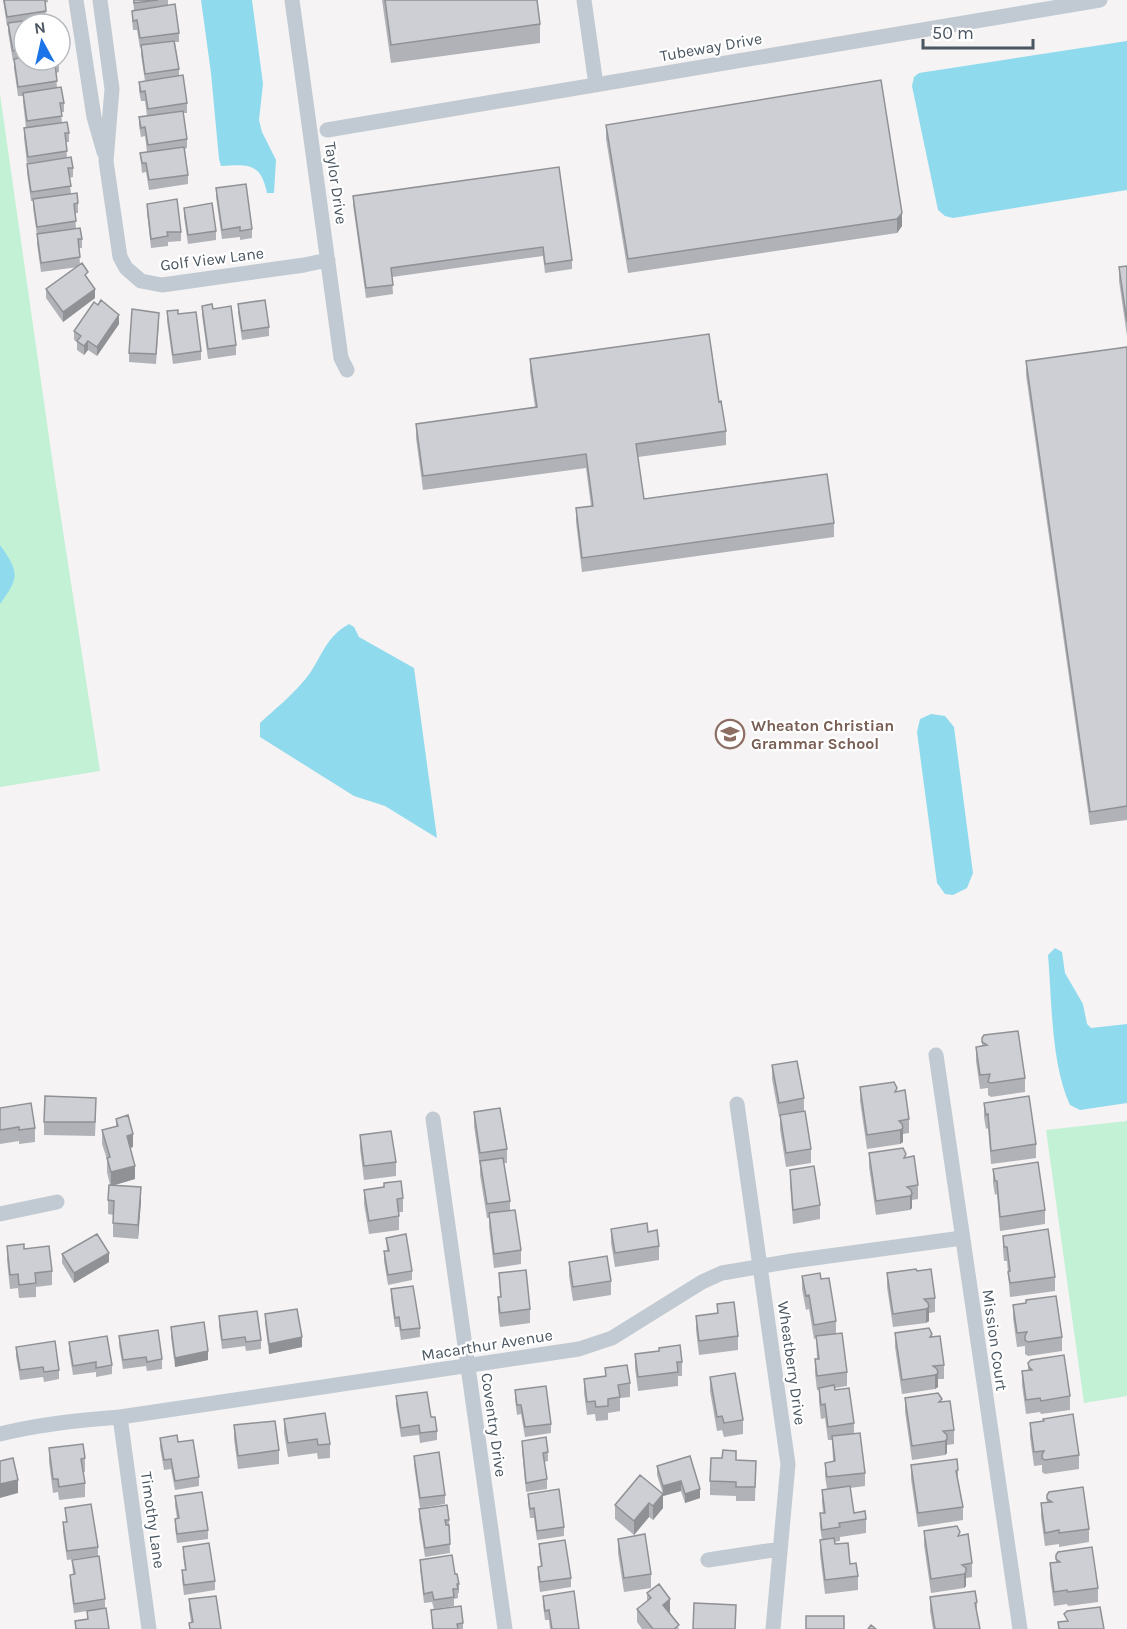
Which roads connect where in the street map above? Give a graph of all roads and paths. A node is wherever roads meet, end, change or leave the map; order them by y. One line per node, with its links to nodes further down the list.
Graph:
1 (76, 0): 8 (street)
2 (100, 0): 8 (street, Golf View Lane)
3 (292, 0): 9 (street, Taylor Drive)
4 (584, 0): 6 (street)
5 (1100, 0): 6 (street, Tubeway Drive)
6 (596, 85): 7 (street, Tubeway Drive)
7 (327, 130)
8 (106, 161): 9 (street, Golf View Lane)
9 (328, 260): 10 (street, Taylor Drive)
10 (347, 370)
11 (936, 1055): 16 (street, Mission Court)
12 (737, 1104): 17 (street, Wheatberry Drive)
13 (434, 1119): 18 (street, Coventry Drive)
14 (57, 1202): 15 (street)
15 (0, 1214)
16 (962, 1238): 17 (street, Macarthur Avenue); 26 (street, Mission Court)
17 (760, 1266): 18 (street, Macarthur Avenue); 21 (street, Wheatberry Drive)
18 (468, 1367): 19 (street, Macarthur Avenue); 24 (street, Coventry Drive)
19 (120, 1417): 20 (street, Macarthur Avenue); 23 (street, Timothy Lane)
20 (0, 1434)
21 (780, 1549): 22 (street); 25 (street, Wheatberry Drive)
22 (708, 1560)
23 (149, 1629)
24 (506, 1629)
25 (773, 1629)
26 (1020, 1629)

